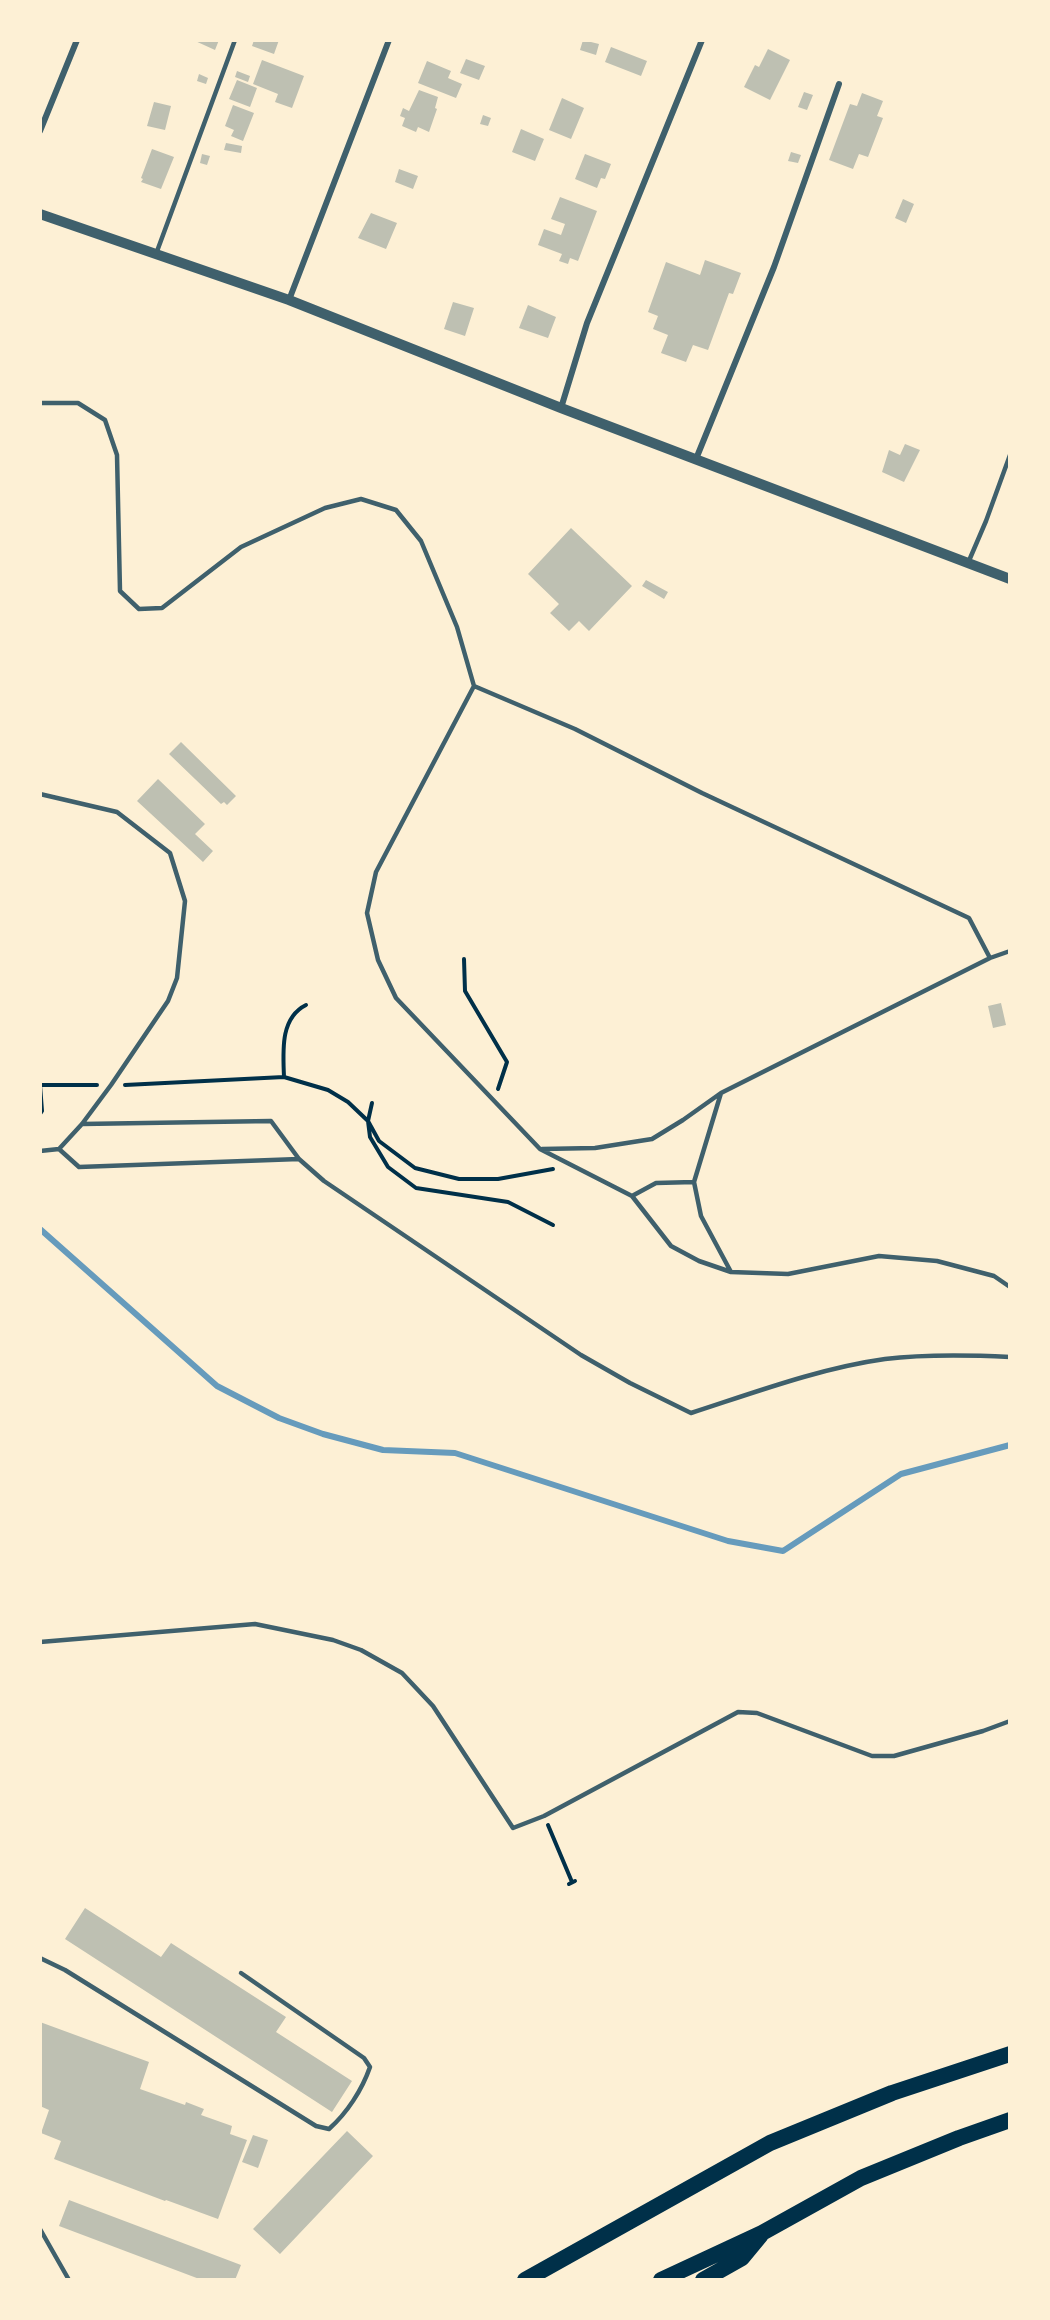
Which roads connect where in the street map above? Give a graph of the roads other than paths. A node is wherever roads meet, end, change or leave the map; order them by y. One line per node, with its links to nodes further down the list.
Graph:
1 (76, 40): 6 (street)
2 (235, 40): 8 (lane)
3 (390, 40): 9 (street)
4 (702, 40): 11 (street)
5 (839, 84): 13 (street)
6 (40, 130)
7 (40, 214): 8 (street)
8 (156, 254): 9 (street)
9 (290, 300): 11 (street)
10 (40, 403): 16 (lane)
11 (561, 408): 13 (street)
12 (1010, 455): 14 (lane)
13 (696, 459): 14 (street)
14 (968, 563): 15 (street)
15 (1010, 579)
16 (474, 686): 19 (lane); 23 (lane)
17 (40, 794): 21 (lane)
18 (1010, 951): 19 (lane)
19 (990, 958): 20 (lane)
20 (721, 1093): 23 (lane); 26 (lane)
21 (82, 1124): 22 (lane); 25 (lane)
22 (59, 1149): 24 (lane); 25 (lane)
23 (540, 1149): 27 (lane)
24 (40, 1151)
25 (298, 1159): 30 (lane)
26 (694, 1182): 27 (lane); 28 (lane)
27 (632, 1197): 28 (lane)
28 (731, 1272): 29 (lane)
29 (1010, 1287)
30 (1010, 1357)
31 (40, 1641): 32 (lane)
32 (1010, 1721)
33 (40, 1958): 34 (lane)
34 (242, 1973)
35 (1010, 2054): 40 (highway)
36 (1010, 2120): 38 (highway)
37 (40, 2229): 39 (lane)
38 (762, 2233): 41 (highway); 42 (highway)
39 (69, 2280)
40 (525, 2280)
41 (661, 2280)
42 (703, 2280)

